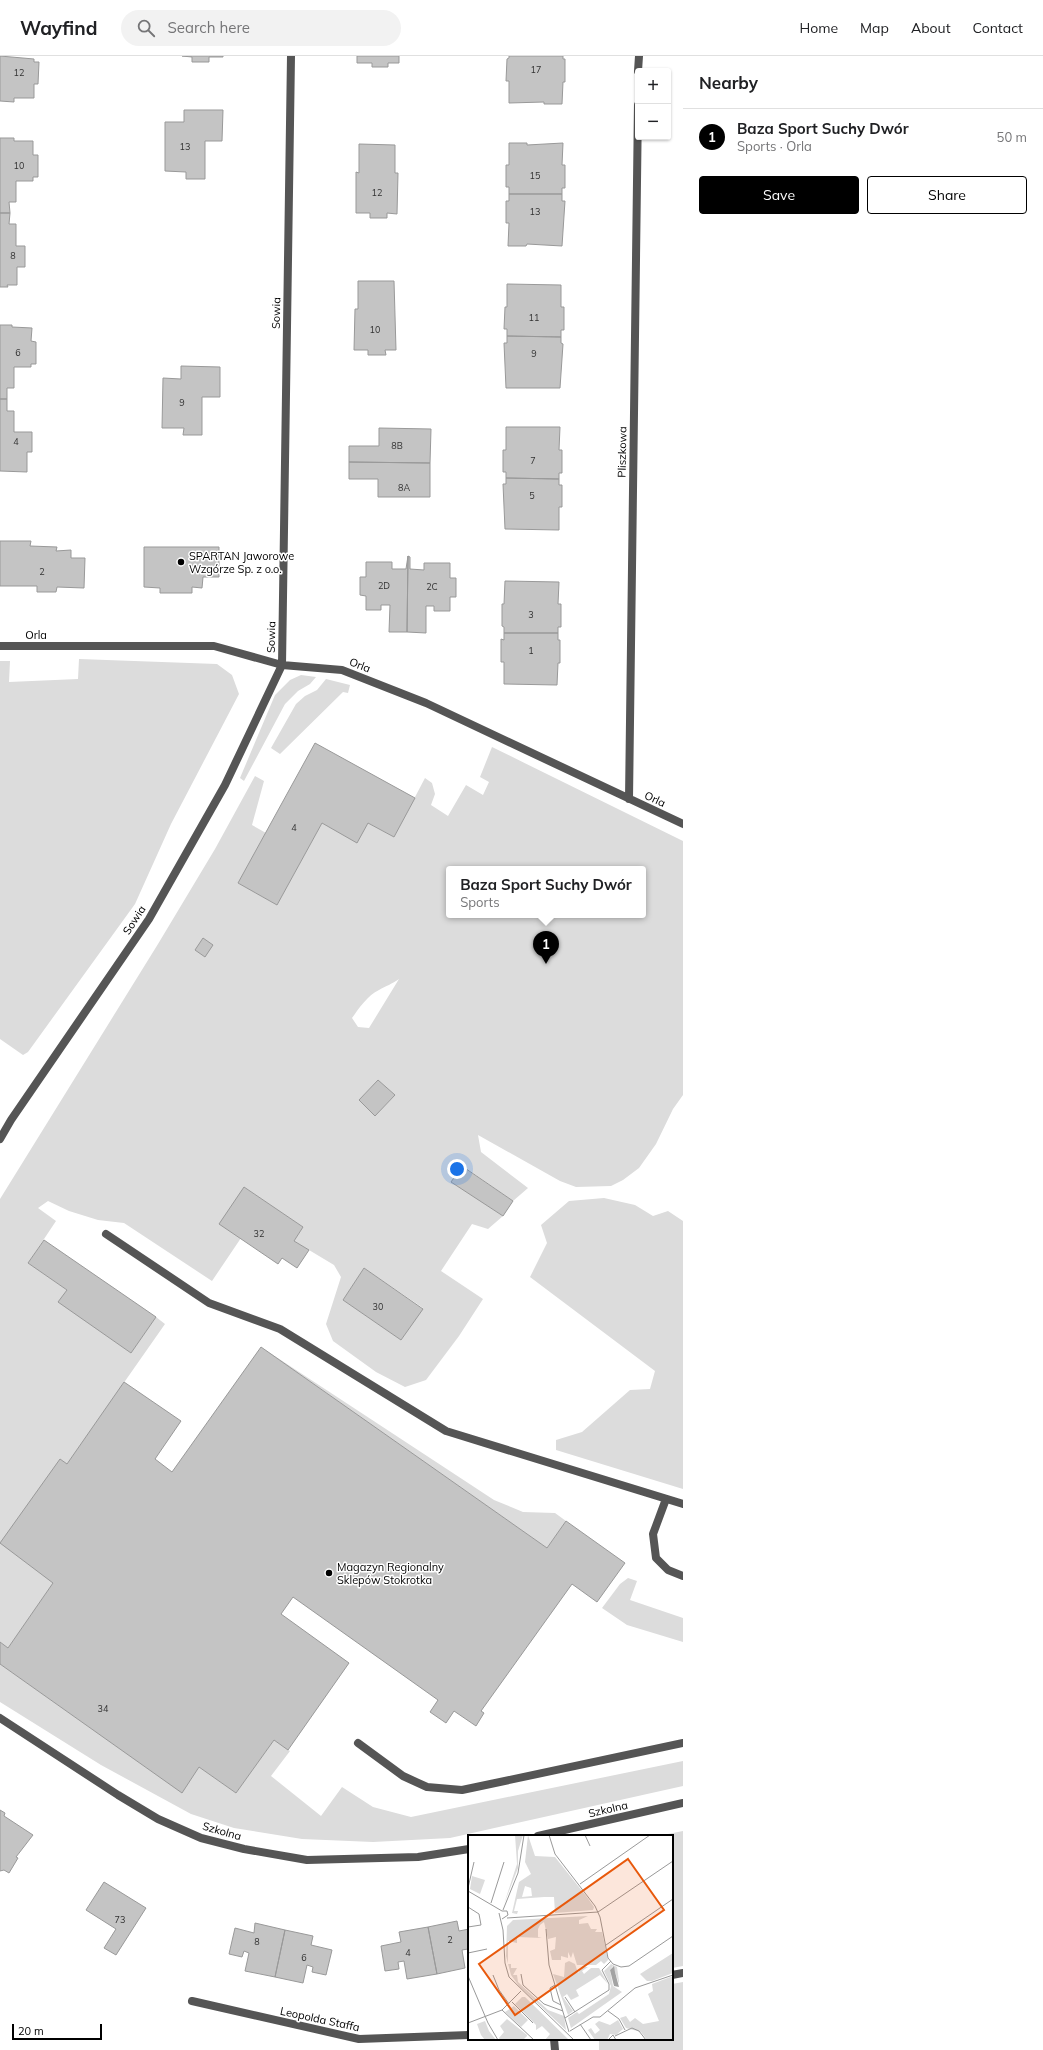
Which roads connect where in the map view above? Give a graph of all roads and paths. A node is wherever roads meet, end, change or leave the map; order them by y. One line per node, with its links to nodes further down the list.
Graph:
1 (292, 56): 6 (street, Sowia)
2 (639, 56): 3 (street)
3 (638, 68)
4 (637, 140): 7 (street, Pliszkowa)
5 (0, 646): 6 (street, Orla)
6 (282, 665): 7 (street, Orla); 9 (street, Sowia)
7 (628, 798): 8 (street, Orla)
8 (683, 824)
9 (0, 1139)
10 (106, 1234): 11 (street)
11 (666, 1499): 12 (street); 13 (street)
12 (683, 1504)
13 (683, 1576)
14 (0, 1718): 19 (street, Szkolna)
15 (358, 1743): 16 (street)
16 (683, 1743)
17 (683, 1803): 18 (street, Szkolna)
18 (542, 1835)
19 (468, 1849)
20 (683, 1973): 21 (street)
21 (673, 1975)
22 (192, 2001): 23 (street, Leopolda Staffa)
23 (468, 2035)
24 (554, 2040): 25 (street)
25 (555, 2050)

